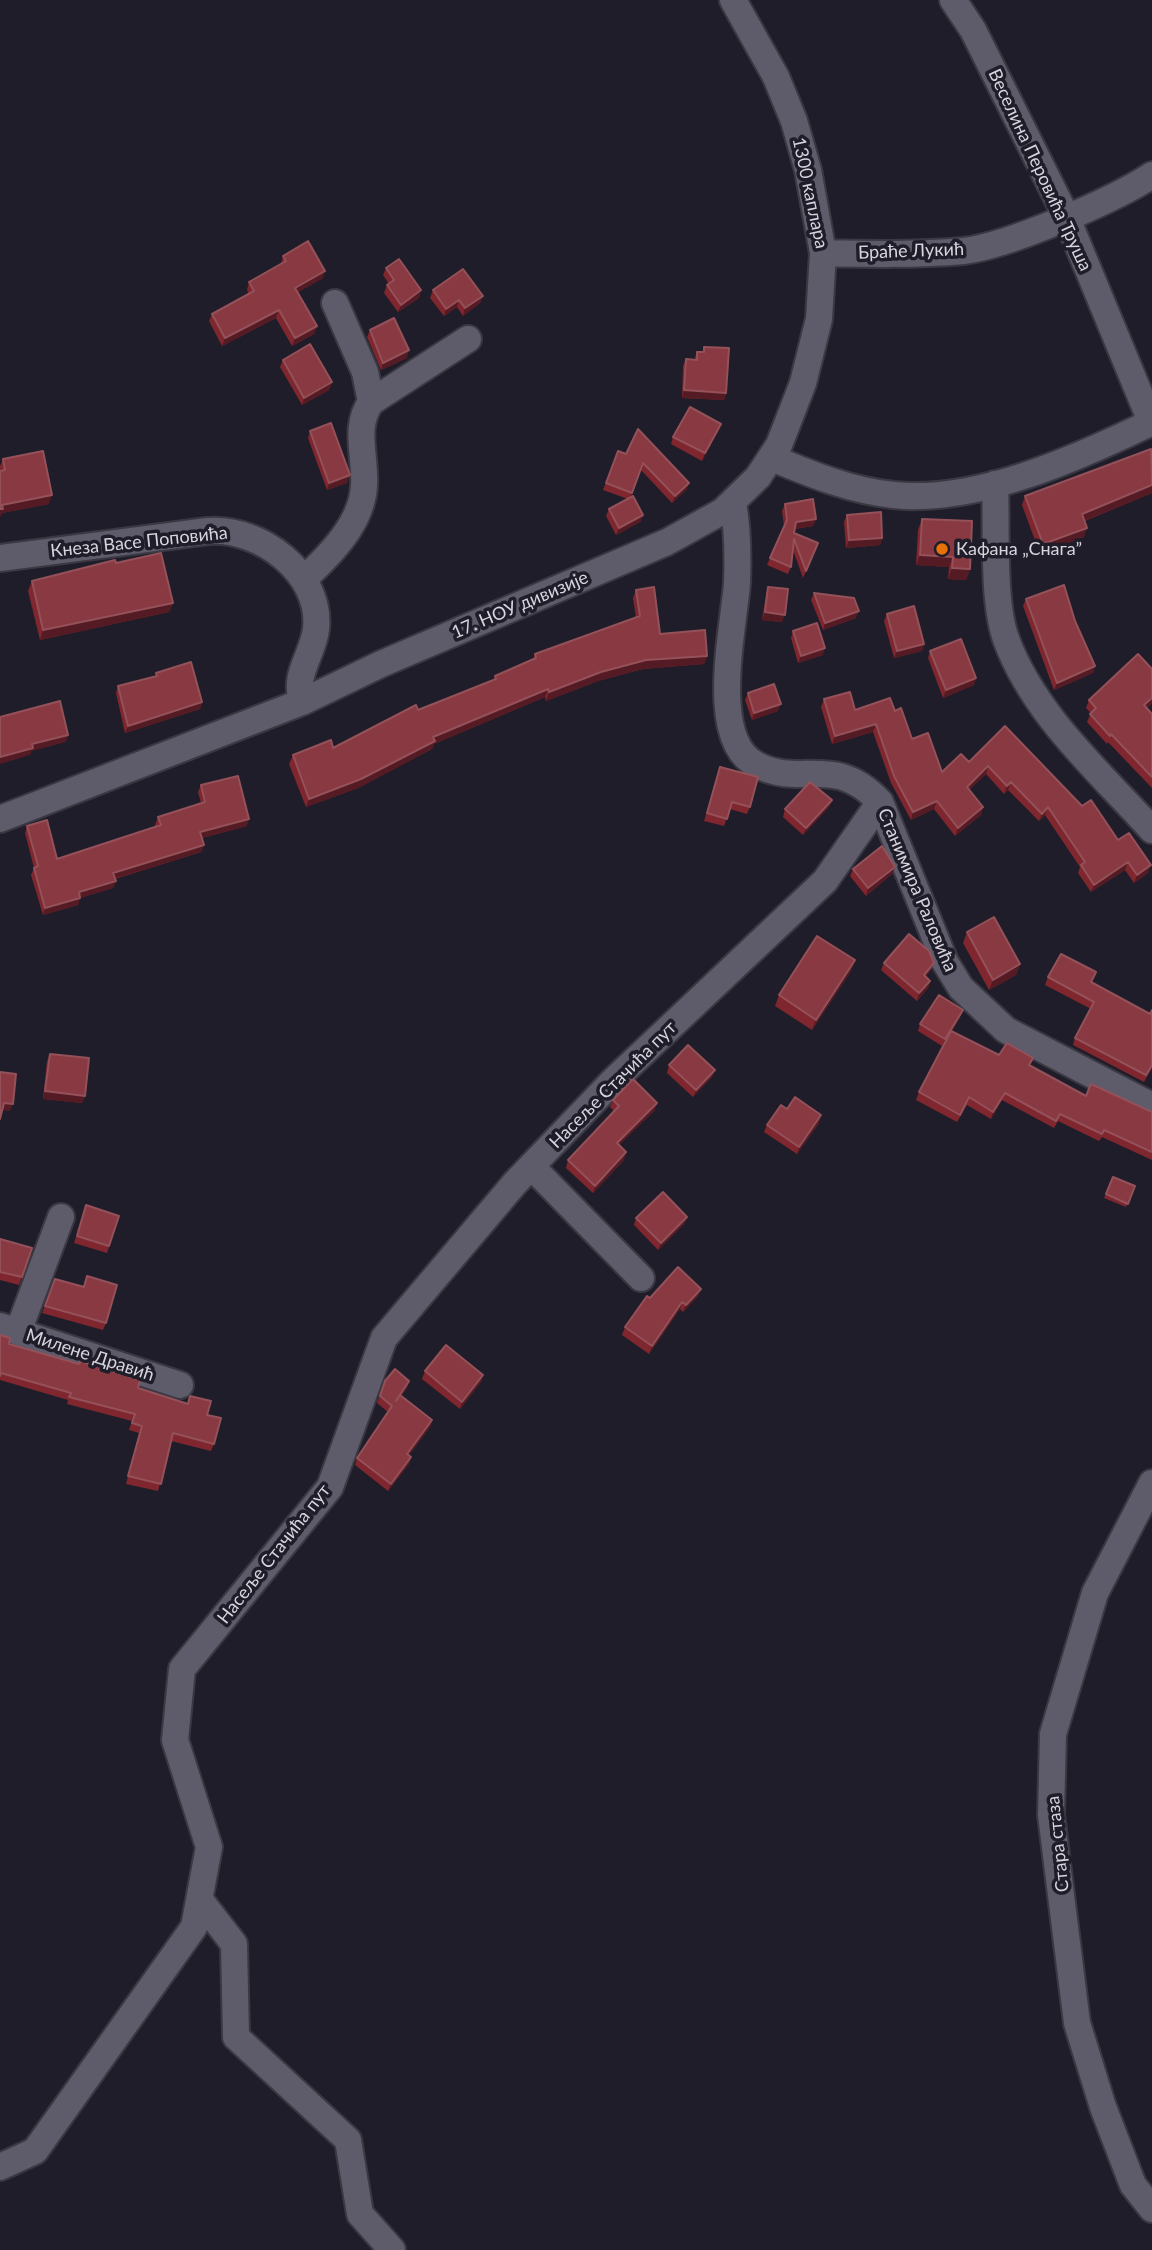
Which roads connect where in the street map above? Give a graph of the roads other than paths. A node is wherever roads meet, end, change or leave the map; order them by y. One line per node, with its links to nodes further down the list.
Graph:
1 (733, 0): 5 (street, 1300 каплара)
2 (953, 0): 4 (street, Веселина Перовића Труша)
3 (1152, 175): 4 (street, Браће Лукић)
4 (1066, 216): 5 (street, Браће Лукић); 9 (street, Веселина Перовића Труша)
5 (823, 253): 10 (street, 1300 каплара)
6 (335, 303): 8 (street)
7 (468, 339): 8 (street)
8 (371, 402): 14 (street)
9 (1151, 423): 11 (street)
10 (772, 458): 11 (street); 12 (street, 1300 каплара)
11 (995, 484): 18 (street)
12 (733, 503): 15 (street, 17. НОУ дивизије); 16 (street, Станимира Раловића)
13 (0, 558): 14 (street, Кнеза Васе Поповића)
14 (304, 579): 15 (street)
15 (302, 702): 17 (street, 17. НОУ дивизије)
16 (880, 802): 19 (street, Станимира Раловића); 20 (street, Насеље Стачића пут)
17 (0, 819)
18 (1152, 830)
19 (1152, 1106)
20 (532, 1167): 22 (street); 26 (street, Насеље Стачића пут)
21 (61, 1217): 23 (street)
22 (641, 1278)
23 (9, 1329): 24 (street, Милене Дравић)
24 (180, 1385)
25 (1152, 1483): 28 (street, Стара стаза)
26 (200, 1900): 27 (street, Насеље Стачића пут); 29 (street)
27 (0, 2167)
28 (1152, 2209)
29 (392, 2250)

